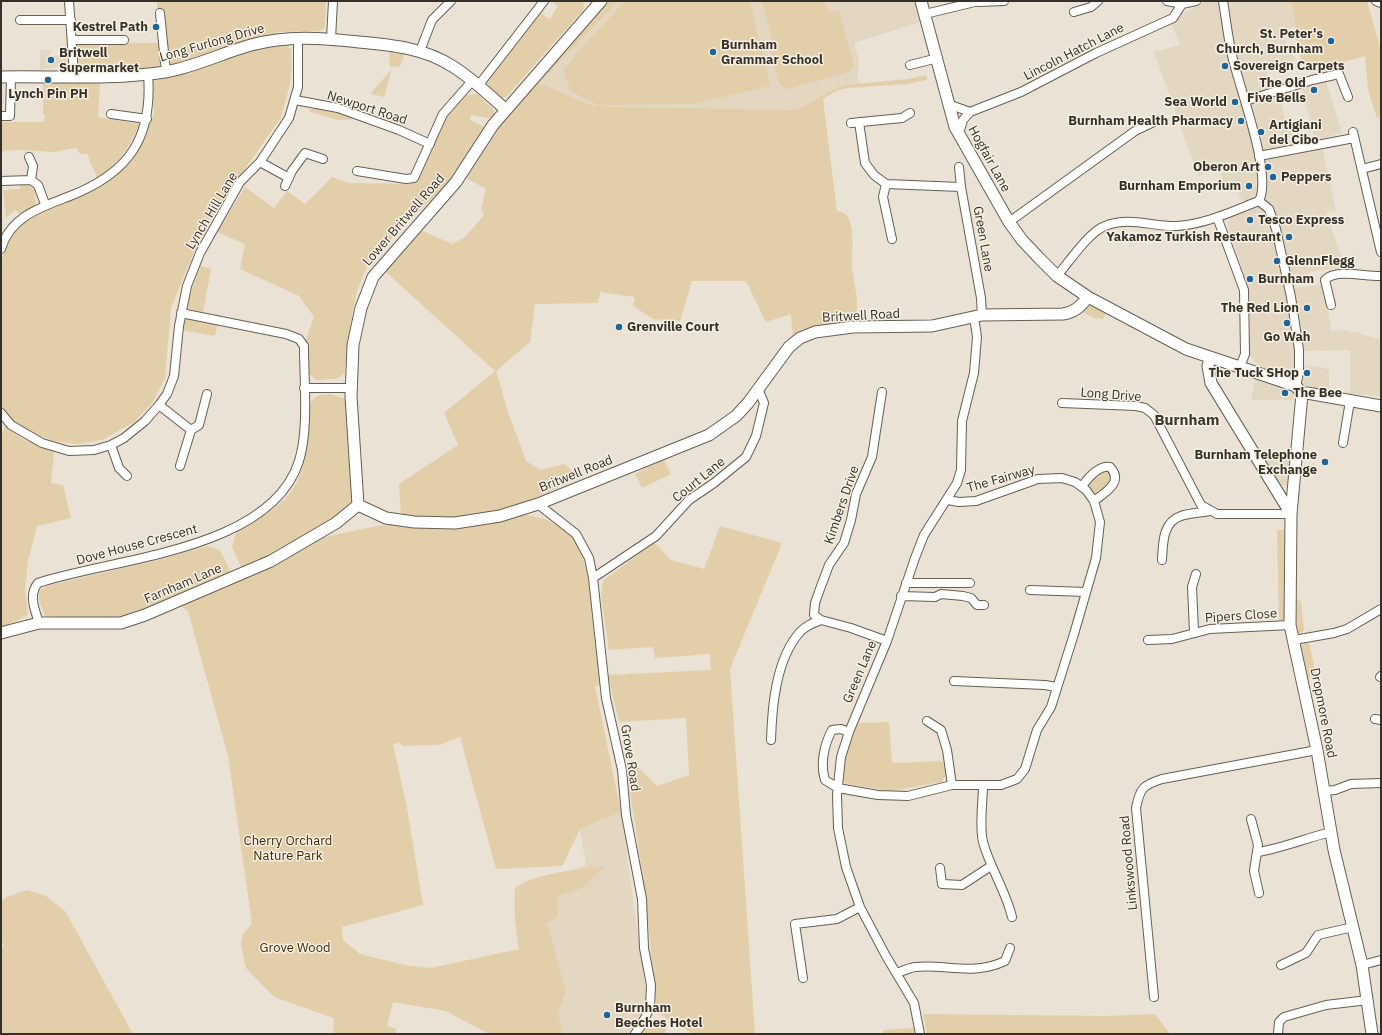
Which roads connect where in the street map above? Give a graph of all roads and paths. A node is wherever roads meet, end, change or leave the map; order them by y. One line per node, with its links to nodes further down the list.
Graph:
1 (69, 1): 20 (street)
2 (333, 1): 22 (street)
3 (452, 1): 25 (street)
4 (544, 1): 32 (street)
5 (921, 1): 18 (street, Hogfair Lane)
6 (979, 1): 7 (street); 18 (street)
7 (1004, 1)
8 (1098, 1): 16 (street)
9 (1167, 1): 15 (street)
10 (1196, 1): 15 (street)
11 (1376, 1): 14 (street)
12 (597, 3): 37 (street, Lower Britwell Road)
13 (1222, 3): 35 (street)
14 (1381, 3)
15 (1182, 4): 38 (street, Lincoln Hatch Lane)
16 (1074, 12)
17 (160, 13): 28 (street)
18 (925, 14): 26 (street, Hogfair Lane)
19 (20, 20): 20 (street)
20 (71, 20): 23 (street)
21 (298, 37): 22 (street, Long Furlong Drive); 28 (street, Long Furlong Drive); 34 (street, Lynch Hill Lane)
22 (331, 39): 25 (street, Long Furlong Drive)
23 (73, 40): 24 (street); 30 (street)
24 (124, 40)
25 (420, 51): 32 (street, Long Furlong Drive)
26 (938, 58): 27 (street); 36 (street, Hogfair Lane)
27 (910, 65)
28 (166, 72): 29 (street, Long Furlong Drive)
29 (148, 74): 30 (street, Long Furlong Drive); 42 (street)
30 (74, 76): 31 (street, Long Furlong Drive)
31 (6, 77): 41 (street)
32 (475, 83): 37 (street, Long Furlong Drive); 47 (street)
33 (1348, 97): 35 (street)
34 (295, 100): 47 (street, Newport Road); 51 (street, Lynch Hill Lane)
35 (1244, 101): 48 (street)
36 (948, 104): 38 (street); 46 (street, Hogfair Lane)
37 (506, 110): 76 (street, Lower Britwell Road)
38 (970, 112): 46 (street)
39 (910, 113): 44 (street)
40 (111, 114): 42 (street)
41 (1, 116)
42 (147, 119): 61 (street)
43 (1158, 120): 63 (street)
44 (860, 122): 45 (street); 58 (street)
45 (851, 123)
46 (959, 134): 63 (street, Hogfair Lane)
47 (430, 144): 55 (street)
48 (1259, 156): 54 (street); 60 (street)
49 (29, 157): 57 (street)
50 (323, 159): 51 (street)
51 (260, 162): 71 (street, Lynch Hill Lane)
52 (1381, 164): 54 (street)
53 (959, 168): 59 (street, Green Lane)
54 (1362, 169): 66 (street)
55 (357, 171)
56 (1, 180): 57 (street)
57 (31, 180): 61 (street)
58 (886, 184): 59 (street); 64 (street)
59 (961, 188): 72 (street, Green Lane)
60 (1259, 201): 62 (street); 77 (street)
61 (45, 204): 65 (street)
62 (1217, 217): 67 (street); 74 (street)
63 (1009, 222): 67 (street, Hogfair Lane)
64 (892, 239)
65 (1, 249)
66 (1381, 252)
67 (1058, 276): 69 (street, Hogfair Lane)
68 (1381, 276): 70 (street)
69 (1088, 297): 72 (street, Britwell Road); 73 (street)
70 (1331, 305)
71 (181, 314): 75 (street, Dove House Crescent); 83 (street, Lynch Hill Lane)
72 (978, 316): 78 (street, Britwell Road); 93 (street, Green Lane)
73 (1210, 358): 74 (street); 92 (street)
74 (1240, 367): 77 (street)
75 (304, 388): 76 (street); 110 (street, Dove House Crescent)
76 (351, 388): 96 (street, Lower Britwell Road)
77 (1299, 390): 81 (street); 92 (street, Dropmore Road)
78 (759, 391): 95 (street, Britwell Road); 101 (street, Court Lane)
79 (882, 392): 109 (street, Kimbers Drive)
80 (207, 394): 86 (street)
81 (1350, 401): 84 (street); 87 (street)
82 (1062, 404): 97 (street, Long Drive)
83 (159, 405): 86 (street); 88 (street, Lynch Hill Lane)
84 (1381, 406)
85 (1, 413): 88 (street, Lynch Hill Lane)
86 (191, 430): 89 (street)
87 (1346, 439)
88 (111, 445): 90 (street)
89 (180, 466)
90 (127, 476)
91 (1082, 486): 93 (street, The Fairway); 94 (street, The Fairway); 94 (street)
92 (1287, 496): 98 (street, Dropmore Road)
93 (948, 500): 102 (street, Green Lane)
94 (1094, 501): 105 (street, The Fairway)
95 (538, 504): 96 (street, Britwell Road); 101 (street, Grove Road)
96 (358, 505): 110 (street, Farnham Lane)
97 (1209, 510): 98 (street); 99 (street)
98 (1291, 514): 111 (street, Dropmore Road)
99 (1162, 560)
100 (1196, 574): 112 (street, Pipers Close)
101 (593, 578): 145 (street, Grove Road)
102 (906, 583): 103 (street); 106 (street, Green Lane)
103 (970, 583)
104 (1030, 590): 105 (street)
105 (1086, 592): 118 (street, The Fairway)
106 (901, 596): 107 (street); 116 (street, Green Lane)
107 (984, 605)
108 (1381, 609): 115 (street)
109 (821, 620): 116 (street); 121 (street)
110 (39, 623): 113 (street, Farnham Lane)
111 (1290, 625): 112 (street, Pipers Close); 115 (street, Dropmore Road)
112 (1194, 632): 114 (street, Pipers Close)
113 (1, 633)
114 (1148, 640)
115 (1294, 640): 122 (street, Dropmore Road)
116 (887, 642): 120 (street, Green Lane)
117 (954, 681): 118 (street)
118 (1056, 687): 125 (street, The Fairway)
119 (927, 721): 124 (street)
120 (849, 732): 126 (street, Green Lane); 126 (street)
121 (771, 740)
122 (1317, 750): 127 (street, Dropmore Road); 143 (street, Linkswood Road)
123 (1381, 783): 127 (street)
124 (952, 785): 125 (street, The Fairway); 126 (street, The Fairway)
125 (983, 785): 131 (street)
126 (838, 788): 134 (street, Green Lane)
127 (1323, 791): 129 (street, Dropmore Road)
128 (1251, 819): 130 (street)
129 (1331, 832): 130 (street); 136 (street, Dropmore Road)
130 (1258, 852): 133 (street)
131 (991, 866): 132 (street); 135 (street)
132 (940, 868)
133 (1259, 893)
134 (860, 907): 141 (street, Green Lane); 142 (street)
135 (1012, 917)
136 (1353, 927): 139 (street); 140 (street, Dropmore Road)
137 (1010, 948): 141 (street)
138 (1381, 960): 140 (street)
139 (1281, 965)
140 (1362, 965): 144 (street, Dropmore Road)
141 (897, 973): 146 (street, Green Lane)
142 (803, 978)
143 (1154, 998)
144 (1368, 1000): 147 (street); 148 (street, Dropmore Road)
145 (635, 1034)
146 (920, 1034)
147 (1278, 1034)
148 (1372, 1034)

